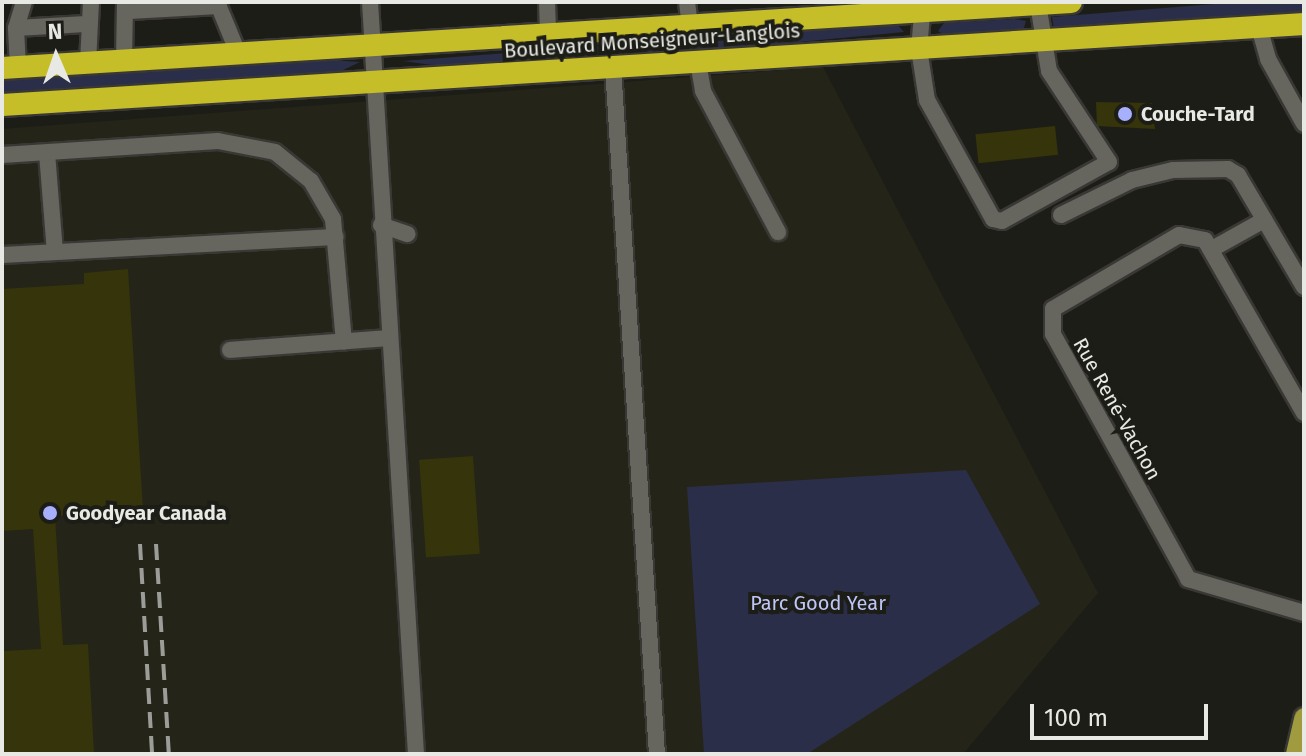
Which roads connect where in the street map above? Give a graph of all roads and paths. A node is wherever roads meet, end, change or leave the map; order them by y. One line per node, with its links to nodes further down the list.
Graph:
1 (24, 2): 15 (street)
2 (91, 2): 11 (street)
3 (370, 2): 18 (street)
4 (547, 2): 16 (street)
5 (687, 2): 13 (street)
6 (1071, 2): 8 (highway, Boulevard Monseigneur-Langlois)
7 (218, 4): 9 (street); 20 (street)
8 (1038, 4): 10 (highway, Boulevard Monseigneur-Langlois); 17 (street)
9 (127, 6): 21 (street)
10 (923, 6): 13 (highway, Boulevard Monseigneur-Langlois); 19 (street)
11 (86, 24): 15 (street); 23 (street)
12 (1304, 24): 14 (highway, Boulevard Monseigneur-Langlois)
13 (690, 26): 16 (highway, Boulevard Monseigneur-Langlois)
14 (1259, 27): 17 (highway, Boulevard Monseigneur-Langlois); 28 (street)
15 (16, 28): 25 (street)
16 (548, 35): 18 (highway, Boulevard Monseigneur-Langlois)
17 (1040, 41): 19 (highway, Boulevard Monseigneur-Langlois); 19 (street)
18 (375, 45): 20 (highway, Boulevard Monseigneur-Langlois); 26 (street)
19 (919, 49): 22 (highway, Boulevard Monseigneur-Langlois)
20 (238, 53): 21 (highway, Boulevard Monseigneur-Langlois)
21 (124, 60): 23 (highway, Boulevard Monseigneur-Langlois)
22 (698, 62): 24 (highway, Boulevard Monseigneur-Langlois); 34 (street)
23 (88, 63): 25 (highway, Boulevard Monseigneur-Langlois)
24 (613, 67): 26 (highway, Boulevard Monseigneur-Langlois); 49 (street)
25 (10, 68)
26 (377, 82): 27 (highway, Boulevard Monseigneur-Langlois); 33 (street)
27 (2, 105)
28 (1304, 124)
29 (47, 153): 30 (street); 36 (street); 38 (street)
30 (2, 155)
31 (1061, 215): 32 (street)
32 (1264, 220): 37 (street); 40 (street)
33 (381, 225): 35 (street); 41 (street)
34 (778, 232)
35 (407, 234)
36 (336, 237): 38 (street); 42 (street)
37 (1212, 249): 44 (street); 46 (street, Rue René-Vachon)
38 (55, 252): 39 (street)
39 (2, 255)
40 (1304, 287)
41 (388, 338): 42 (street); 48 (street)
42 (344, 342): 43 (street)
43 (230, 350)
44 (1298, 388): 45 (street)
45 (1304, 413)
46 (1304, 613)
47 (1304, 718): 50 (main road)
48 (416, 754)
49 (657, 754)
50 (1296, 754)

